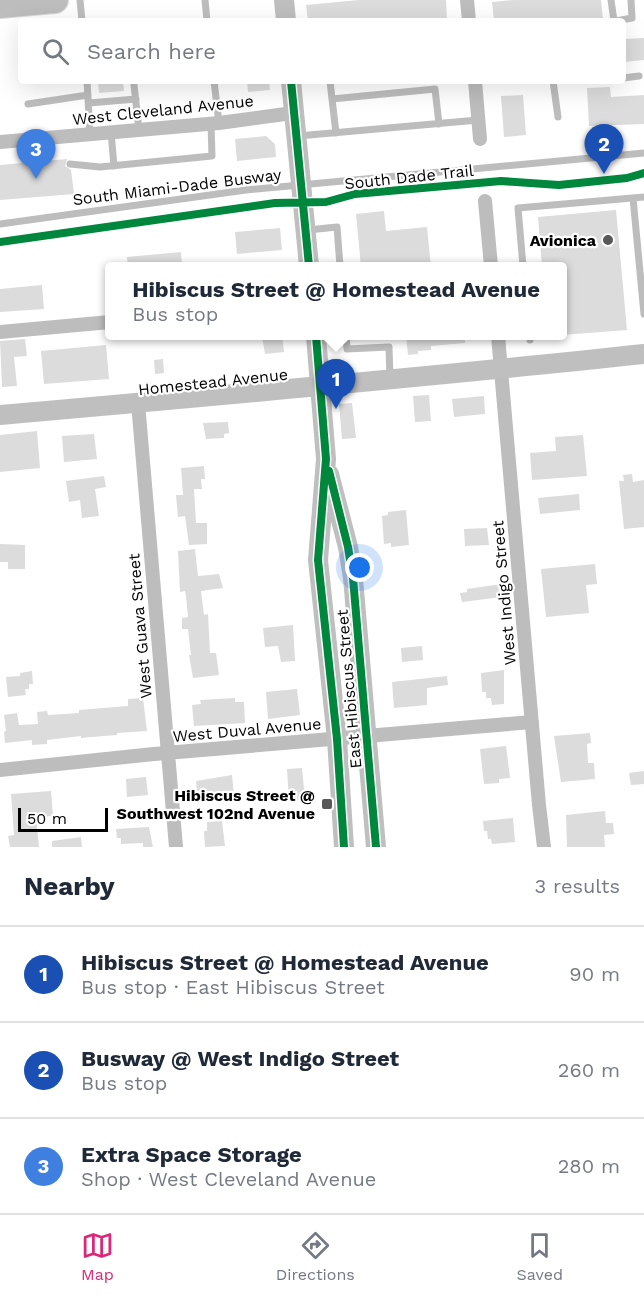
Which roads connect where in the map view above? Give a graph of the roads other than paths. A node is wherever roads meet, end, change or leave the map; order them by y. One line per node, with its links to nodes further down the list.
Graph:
1 (55, 0): 8 (highway)
2 (80, 0): 9 (lane)
3 (205, 0): 10 (lane)
4 (284, 0): 11 (street)
5 (467, 0): 12 (street)
6 (611, 0): 13 (lane)
7 (631, 0): 14 (lane)
8 (0, 5)
9 (82, 18)
10 (207, 18)
11 (286, 18)
12 (469, 18)
13 (614, 18)
14 (626, 19)
15 (639, 76): 16 (lane)
16 (626, 78)
17 (87, 84): 26 (lane)
18 (134, 84): 27 (lane)
19 (214, 84): 33 (lane)
20 (291, 84): 30 (street)
21 (330, 84): 28 (lane)
22 (435, 84): 25 (lane)
23 (475, 84): 32 (street)
24 (553, 84): 31 (lane)
25 (435, 89): 28 (lane); 34 (lane)
26 (88, 99): 27 (lane); 29 (lane); 38 (lane)
27 (136, 99): 35 (lane)
28 (332, 99): 37 (lane)
29 (28, 104)
30 (293, 113): 33 (street, West Cleveland Avenue); 39 (street)
31 (558, 117)
32 (478, 120): 34 (lane); 40 (street)
33 (215, 123): 35 (street, West Cleveland Avenue); 44 (lane)
34 (439, 123): 37 (lane)
35 (140, 130): 36 (street, West Cleveland Avenue)
36 (111, 132): 38 (street, West Cleveland Avenue); 44 (lane)
37 (336, 133): 39 (lane)
38 (90, 134): 41 (street, West Cleveland Avenue)
39 (296, 137): 45 (street)
40 (480, 139)
41 (0, 142)
42 (644, 153): 45 (lane, South Miami-Dade Busway)
43 (70, 164): 44 (lane)
44 (114, 166)
45 (300, 185): 49 (lane, South Miami-Dade Busway); 50 (street)
46 (644, 196): 47 (lane)
47 (633, 198): 54 (lane); 55 (lane)
48 (485, 201): 53 (street)
49 (0, 224)
50 (305, 231): 51 (street); 52 (lane)
51 (308, 262)
52 (340, 262)
53 (491, 262)
54 (523, 262)
55 (644, 304): 56 (lane)
56 (644, 314)
57 (105, 322): 58 (street)
58 (0, 332)
59 (316, 340): 65 (street, East Hibiscus Street)
60 (346, 340): 64 (lane)
61 (498, 340): 63 (street, West Indigo Street)
62 (644, 354): 63 (street, Homestead Avenue)
63 (500, 370): 64 (street, Homestead Avenue); 69 (street, West Indigo Street)
64 (391, 381): 65 (street, Homestead Avenue)
65 (320, 385): 66 (street, Homestead Avenue); 68 (street, East Hibiscus Street)
66 (138, 403): 67 (street, Homestead Avenue); 72 (street, West Guava Street)
67 (0, 415)
68 (326, 459): 70 (street, East Hibiscus Street); 71 (street, East Hibiscus Street)
69 (532, 722): 70 (street, West Duval Avenue); 77 (street, West Indigo Street)
70 (367, 737): 71 (street, West Duval Avenue); 76 (street, East Hibiscus Street)
71 (337, 739): 72 (street, West Duval Avenue); 75 (street, East Hibiscus Street)
72 (167, 753): 73 (street, West Duval Avenue); 74 (street, West Guava Street)
73 (0, 770)
74 (176, 847)
75 (344, 847)
76 (376, 847)
77 (544, 847)

